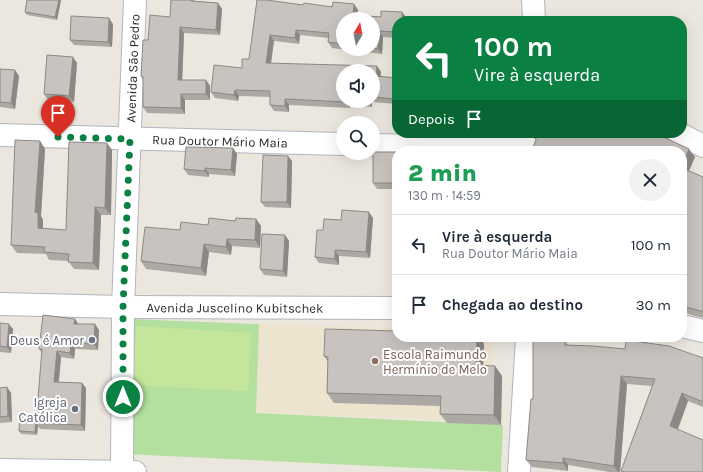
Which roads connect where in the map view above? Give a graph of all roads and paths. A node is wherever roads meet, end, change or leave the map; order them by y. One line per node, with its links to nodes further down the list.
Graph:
1 (135, 0): 6 (street, Avenida São Pedro)
2 (533, 0): 3 (street)
3 (534, 16)
4 (0, 135): 6 (street, Rua Doutor Mário Maia)
5 (687, 138): 10 (street)
6 (130, 139): 7 (street, Rua Doutor Mário Maia); 12 (street, Avenida São Pedro)
7 (336, 144)
8 (530, 144): 9 (street)
9 (380, 145)
10 (703, 146)
11 (0, 304): 12 (street, Avenida Juscelino Kubitschek)
12 (123, 307): 13 (street, Avenida Juscelino Kubitschek); 18 (street, Avenida São Pedro)
13 (392, 308)
14 (687, 327): 15 (street)
15 (703, 331)
16 (527, 342): 20 (street)
17 (0, 470): 18 (street)
18 (122, 472): 19 (street)
19 (135, 472)
20 (519, 472)

